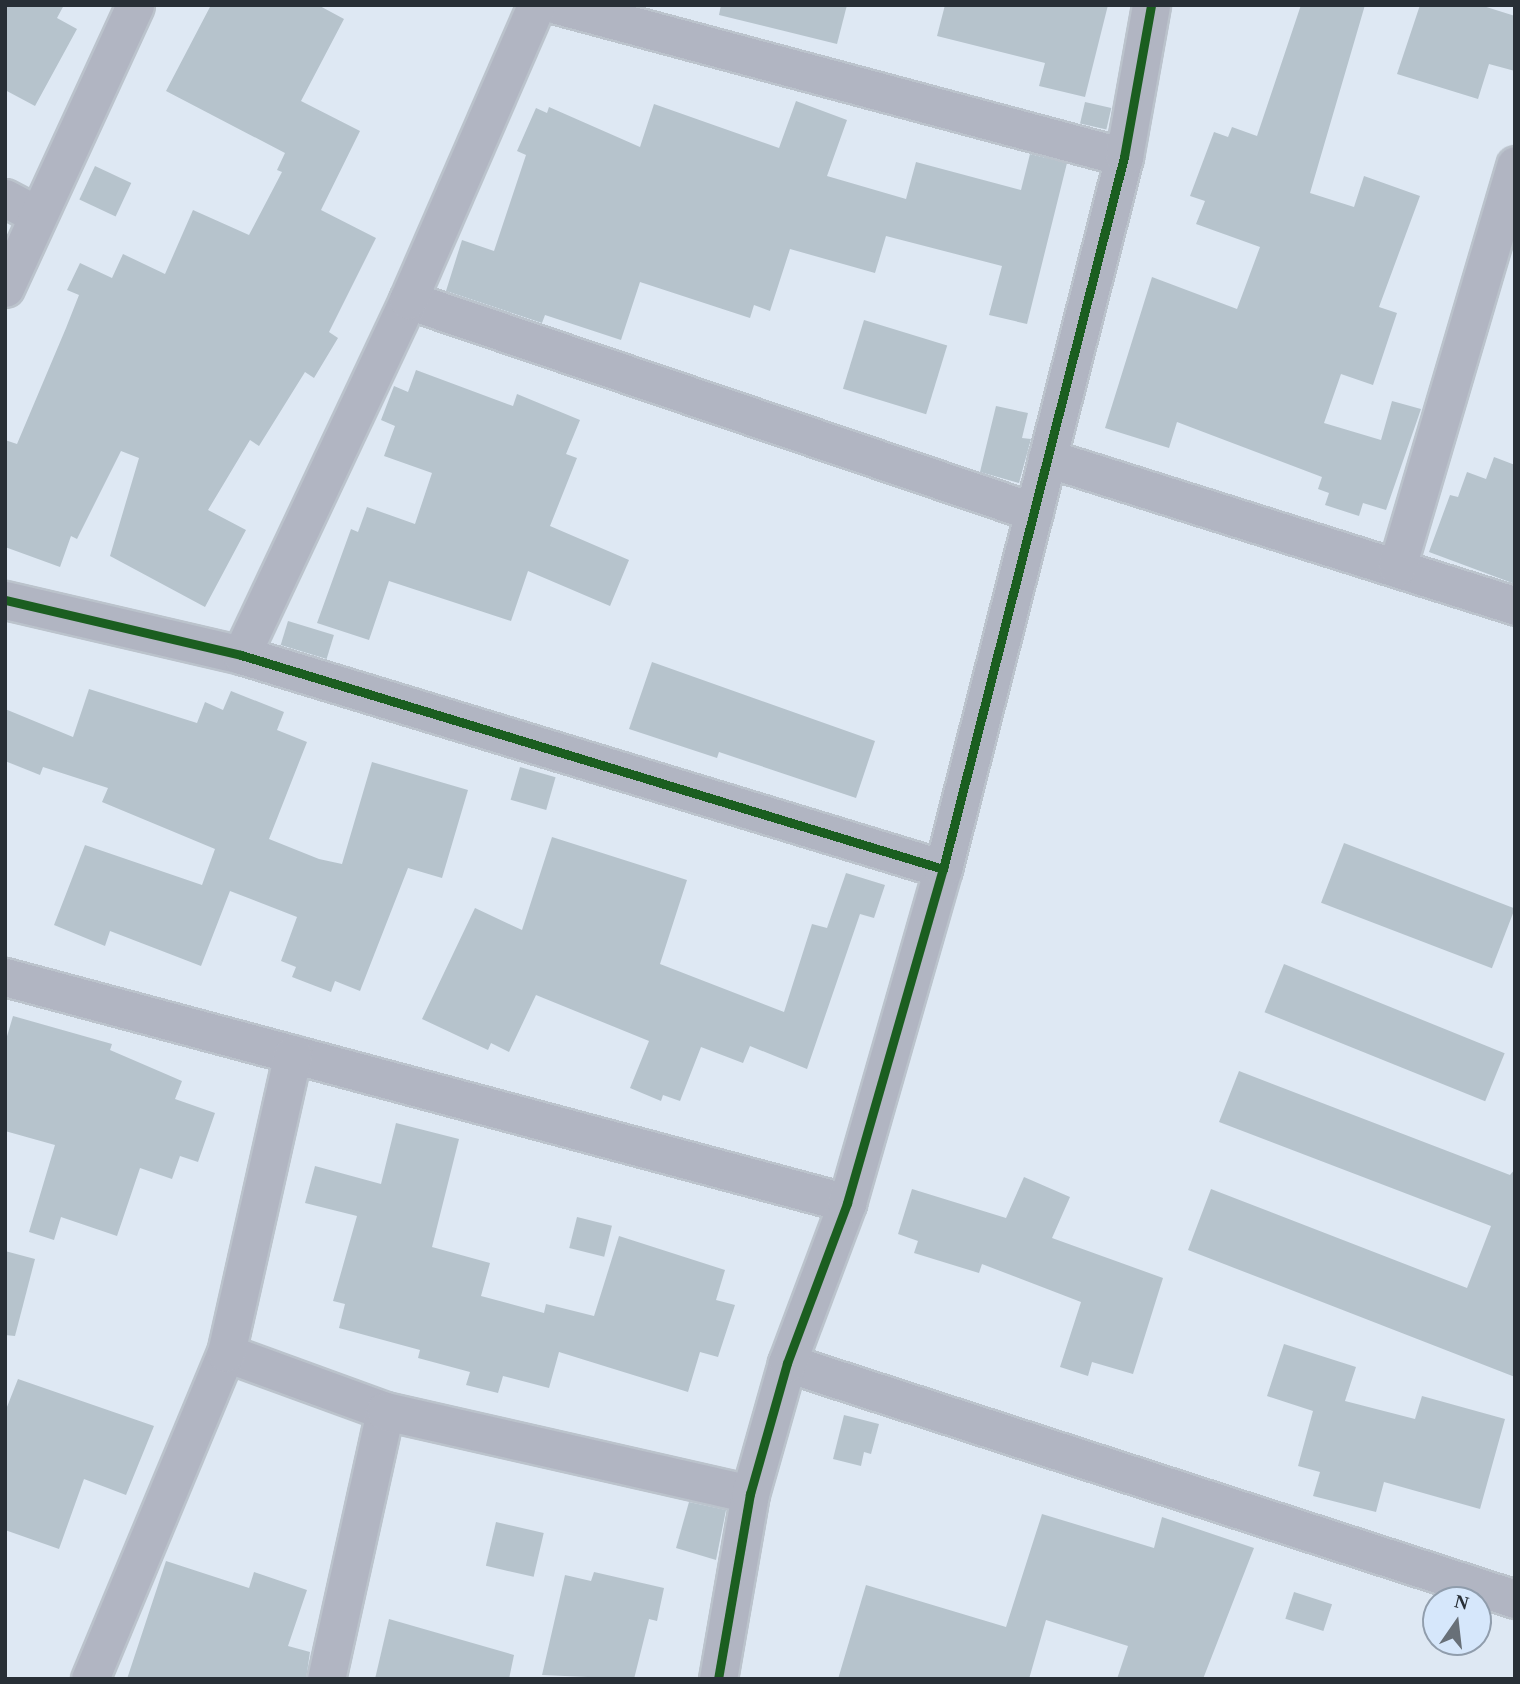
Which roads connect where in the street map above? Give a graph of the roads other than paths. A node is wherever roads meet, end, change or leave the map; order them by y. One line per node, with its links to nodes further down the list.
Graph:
1 (135, 5): 7 (street)
2 (536, 5): 9 (street)
3 (556, 5): 5 (street)
4 (1151, 5): 5 (street)
5 (1124, 157): 10 (street)
6 (1515, 165): 12 (street)
7 (21, 207): 8 (street)
8 (5, 288)
9 (408, 300): 11 (street); 15 (street)
10 (1047, 458): 11 (street); 12 (street)
11 (1034, 512): 16 (street)
12 (1397, 567): 14 (street)
13 (5, 600): 15 (street)
14 (1515, 606)
15 (241, 655): 16 (street)
16 (943, 869): 19 (street)
17 (5, 977): 18 (street)
18 (293, 1054): 19 (street); 20 (street)
19 (847, 1203): 21 (street)
20 (226, 1353): 22 (street); 25 (street)
21 (787, 1363): 23 (street); 24 (street)
22 (385, 1411): 23 (street); 26 (street)
23 (750, 1494): 27 (street)
24 (1515, 1599)
25 (90, 1679)
26 (326, 1679)
27 (718, 1679)

